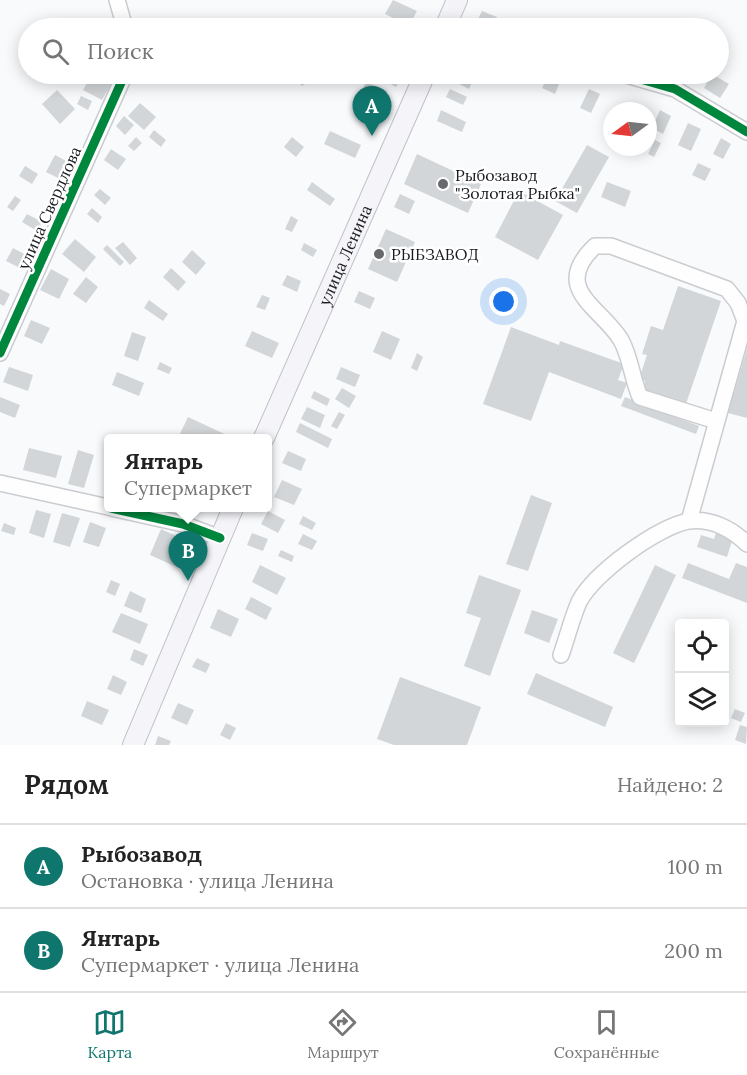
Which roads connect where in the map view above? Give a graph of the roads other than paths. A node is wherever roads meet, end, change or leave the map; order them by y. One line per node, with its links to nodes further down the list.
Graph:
1 (117, 0): 3 (street)
2 (457, 0): 4 (main road)
3 (122, 18)
4 (451, 18)
5 (121, 84): 9 (street, улица Свердлова)
6 (421, 84): 11 (main road, улица Ленина)
7 (658, 84): 8 (street)
8 (747, 132)
9 (0, 354)
10 (716, 421): 10 (street); 16 (street)
11 (266, 434)
12 (0, 483): 13 (street)
13 (104, 506)
14 (131, 512): 17 (street)
15 (231, 512): 17 (main road)
16 (689, 521): 18 (street); 19 (street)
17 (219, 538): 20 (main road)
18 (747, 544)
19 (561, 655)
20 (133, 745)

